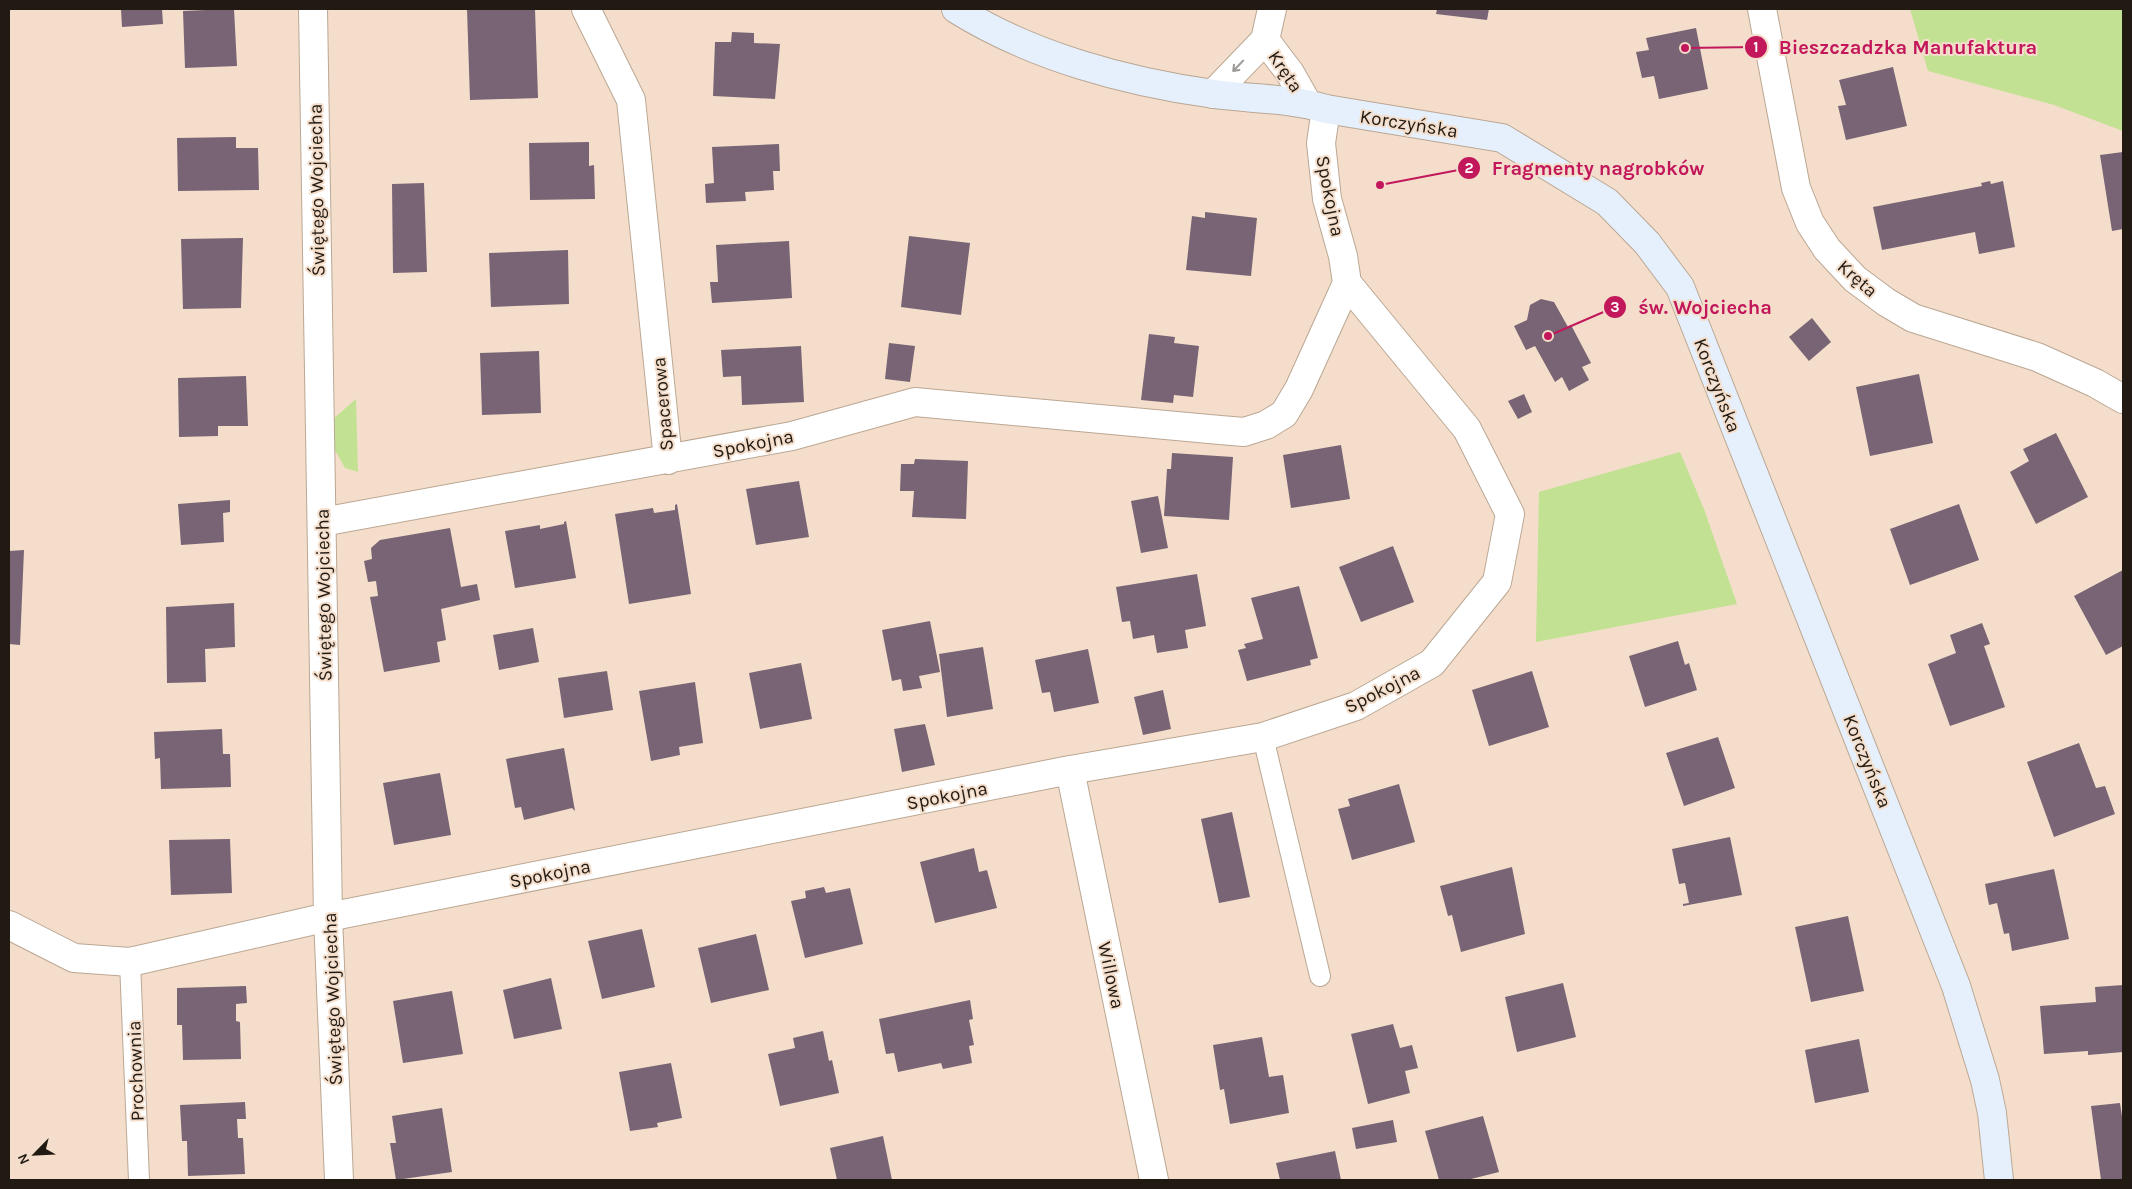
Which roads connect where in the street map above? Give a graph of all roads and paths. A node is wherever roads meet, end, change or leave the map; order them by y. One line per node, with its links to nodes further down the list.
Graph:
1 (313, 9): 12 (street, Świętego Wojciecha)
2 (586, 9): 11 (street, Spacerowa)
3 (956, 9): 7 (main road, Korczyńska)
4 (1272, 9): 6 (street, Kręta)
5 (1762, 9): 10 (street, Kręta)
6 (1265, 40): 7 (street, Kręta, one-way to 7); 8 (street, Kręta)
7 (1213, 94): 8 (main road, Korczyńska)
8 (1316, 106): 9 (street, Spokojna); 22 (main road, Korczyńska)
9 (1347, 283): 11 (street, Spokojna); 13 (street, Spokojna)
10 (2123, 399)
11 (668, 460): 12 (street, Spacerowa)
12 (322, 522): 15 (street, Świętego Wojciecha)
13 (1263, 737): 14 (street, Spokojna); 18 (lane)
14 (1070, 770): 15 (street, Spokojna); 19 (street, Willowa)
15 (328, 916): 17 (street, Spokojna); 21 (street, Świętego Wojciecha)
16 (9, 925): 17 (street, Spokojna)
17 (130, 962): 20 (lane, Prochownia)
18 (1320, 976)
19 (1149, 1179)
20 (139, 1180)
21 (339, 1180)
22 (1999, 1180)

